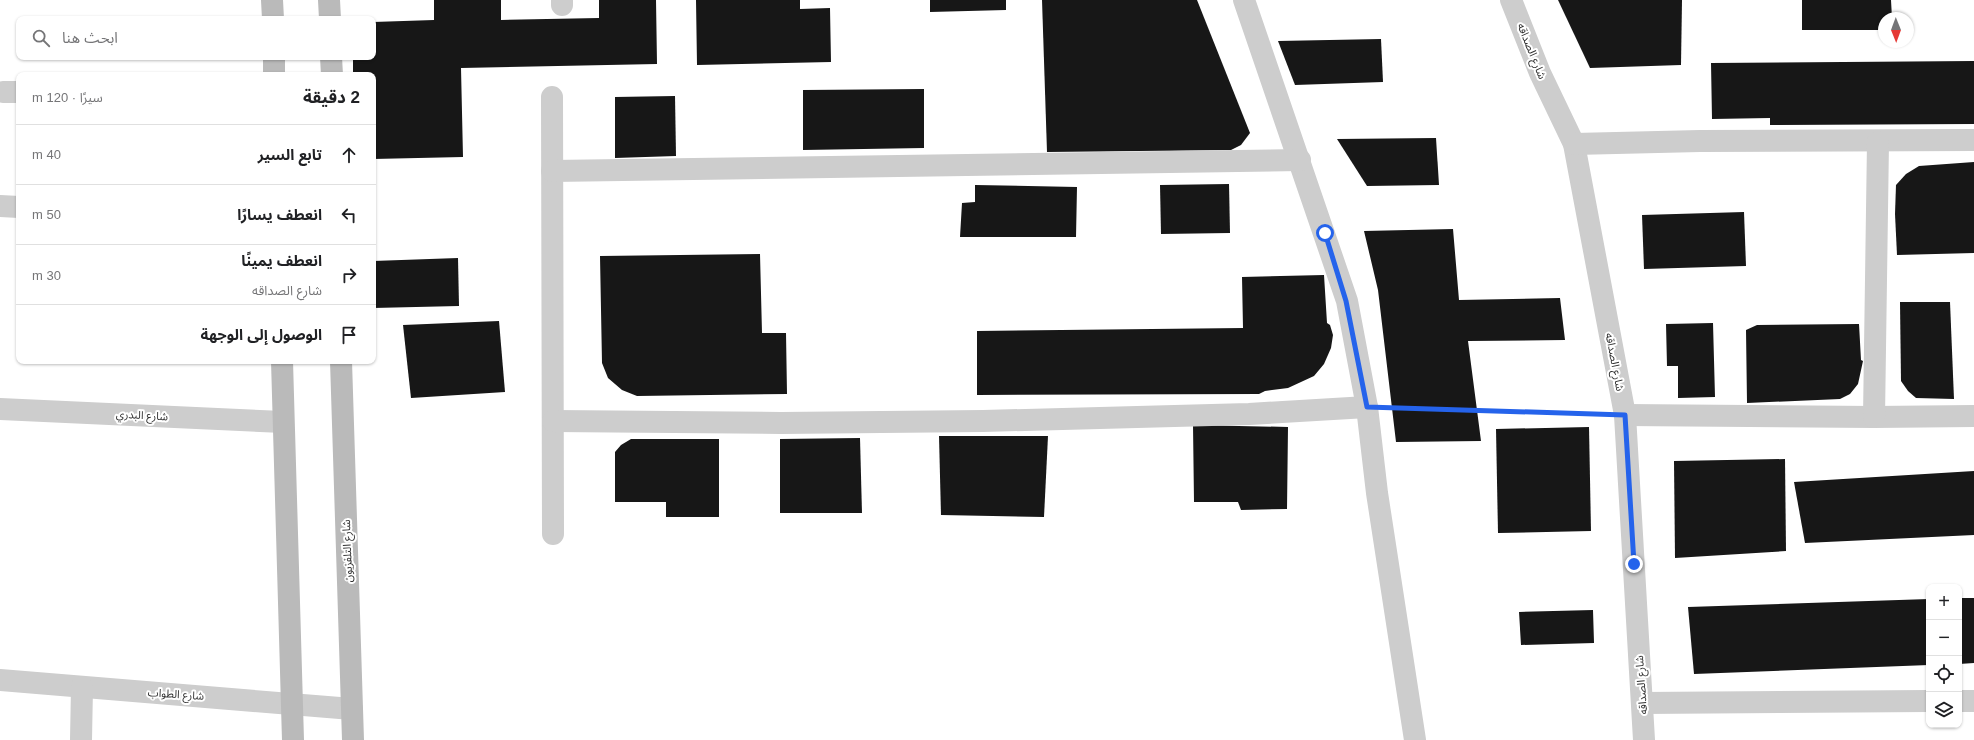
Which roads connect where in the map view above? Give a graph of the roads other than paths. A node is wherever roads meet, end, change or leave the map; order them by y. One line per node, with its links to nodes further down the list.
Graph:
1 (272, 0): 5 (main road)
2 (329, 0): 6 (main road)
3 (1244, 0): 15 (street)
4 (1511, 0): 14 (street, شارع الصداقه)
5 (273, 16)
6 (330, 16)
7 (274, 60): 9 (main road)
8 (331, 60): 10 (main road)
9 (274, 72)
10 (332, 72)
11 (552, 97): 16 (street)
12 (1974, 140): 13 (street)
13 (1878, 142): 14 (street); 25 (street)
14 (1574, 144): 23 (street, شارع الصداقه)
15 (1300, 160): 16 (street); 21 (street)
16 (552, 171): 26 (street)
17 (0, 206): 18 (street)
18 (16, 207)
19 (282, 364): 27 (main road)
20 (341, 364): 36 (main road, شارع التلفزيون)
21 (1367, 407): 26 (street); 40 (street)
22 (0, 409): 27 (street, شارع البدري)
23 (1625, 415): 25 (street); 35 (street, شارع الصداقه)
24 (1974, 416): 25 (street)
25 (1874, 417)
26 (553, 421): 28 (street)
27 (283, 422): 34 (main road)
28 (553, 534)
29 (0, 680): 30 (street, شارع الطواب)
30 (82, 687): 34 (street, شارع الطواب); 37 (street)
31 (1926, 701): 35 (street)
32 (1962, 701): 33 (street)
33 (1974, 701)
34 (291, 703): 36 (street, شارع الطواب); 38 (main road)
35 (1642, 703): 41 (street, شارع الصداقه)
36 (352, 709): 39 (main road, شارع التلفزيون)
37 (81, 740)
38 (293, 740)
39 (353, 740)
40 (1415, 740)
41 (1644, 740)

